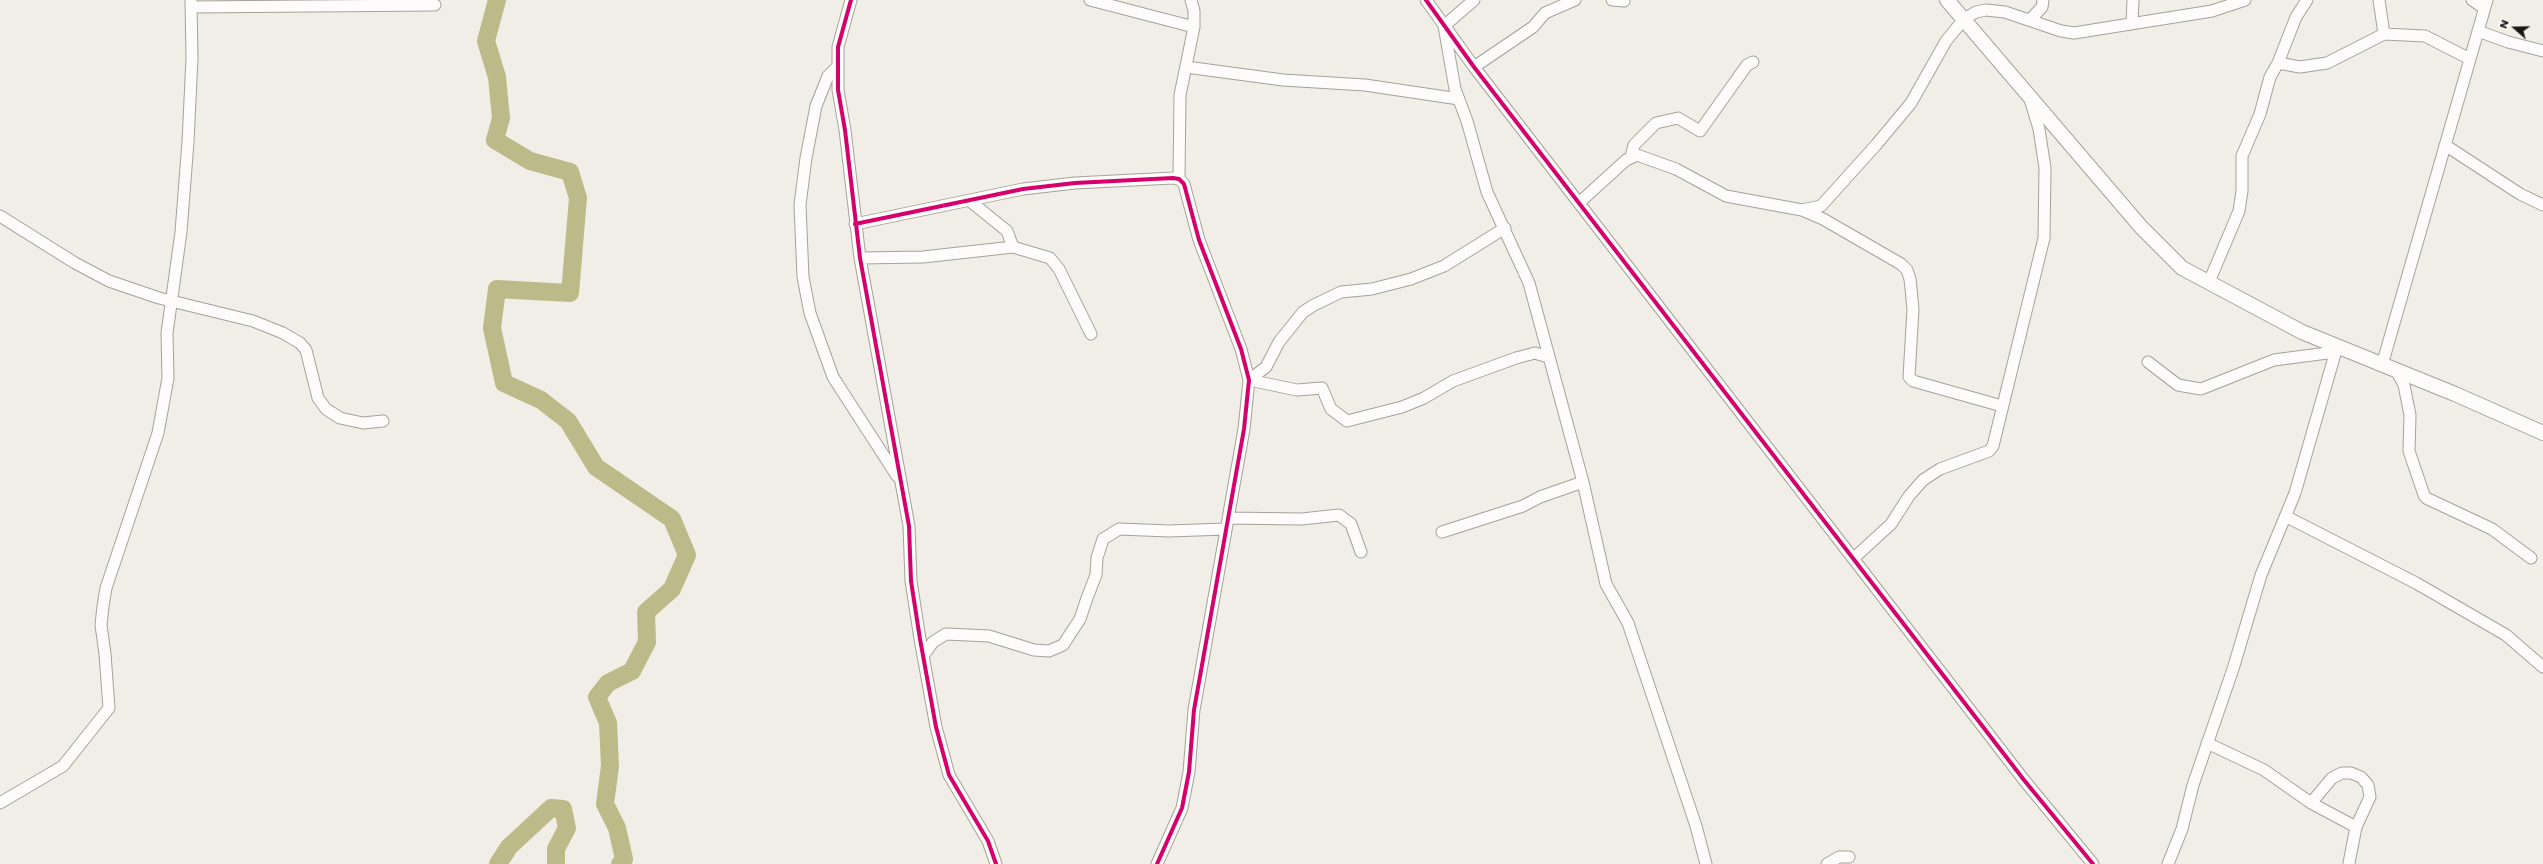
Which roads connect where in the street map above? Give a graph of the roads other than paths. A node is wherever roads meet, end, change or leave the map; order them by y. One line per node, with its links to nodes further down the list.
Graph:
1 (851, 0): 30 (street)
2 (1090, 0): 23 (street)
3 (1191, 0): 23 (street)
4 (1426, 0): 22 (street)
5 (1474, 0): 22 (street)
6 (1575, 0): 31 (street)
7 (1612, 0): 15 (street)
8 (1947, 0): 19 (main road)
9 (2043, 0): 20 (street)
10 (2133, 0): 21 (street)
11 (2245, 0): 21 (street)
12 (2307, 0): 29 (street)
13 (2379, 0): 25 (street)
14 (2472, 0): 17 (street)
15 (1624, 1)
16 (191, 4): 18 (street); 48 (street)
17 (2485, 4): 24 (street)
18 (435, 5)
19 (1964, 19): 20 (street); 34 (main road); 41 (street)
20 (2030, 20): 21 (street)
21 (2132, 24)
22 (1444, 26): 31 (street); 33 (street)
23 (1194, 27): 32 (street)
24 (2478, 30): 26 (street); 27 (street)
25 (2384, 34): 27 (street); 29 (street)
26 (2543, 52)
27 (2470, 59): 35 (street)
28 (1753, 62): 36 (street)
29 (2278, 63): 47 (street)
30 (838, 67): 43 (street); 58 (street)
31 (1474, 67): 39 (street)
32 (1186, 68): 33 (street); 37 (street)
33 (1459, 99): 44 (street)
34 (2030, 99): 47 (main road); 55 (street)
35 (2445, 145): 40 (street); 53 (street)
36 (1631, 156): 39 (street); 41 (street)
37 (1179, 179): 38 (street); 54 (street)
38 (970, 201): 43 (street); 45 (street)
39 (1580, 202): 65 (street)
40 (2543, 205)
41 (1802, 210): 55 (street)
42 (0, 216): 48 (street)
43 (855, 224): 46 (street)
44 (1505, 228): 51 (street); 54 (street)
45 (1013, 247): 46 (street); 49 (street)
46 (860, 258): 58 (street)
47 (2209, 282): 50 (main road)
48 (170, 300): 56 (street); 70 (street)
49 (1090, 334)
50 (2336, 350): 52 (street); 53 (main road); 60 (street)
51 (1548, 357): 54 (street); 59 (street)
52 (2148, 362)
53 (2389, 367): 57 (main road); 66 (street)
54 (1250, 380): 61 (street)
55 (2002, 406): 65 (street)
56 (383, 421)
57 (2543, 433)
58 (900, 482): 67 (street)
59 (1583, 482): 63 (street); 77 (street)
60 (2287, 517): 68 (street); 69 (street)
61 (1228, 518): 62 (street); 64 (street)
62 (1226, 529): 67 (street); 76 (street)
63 (1442, 532)
64 (1361, 552)
65 (1854, 558): 79 (street)
66 (2531, 558)
67 (923, 656): 75 (street)
68 (2543, 667)
69 (2207, 743): 71 (street); 80 (street)
70 (0, 803)
71 (2311, 803): 72 (street); 72 (street)
72 (2356, 826): 74 (street)
73 (1849, 857): 78 (street)
74 (2349, 863)
75 (996, 864)
76 (1157, 864)
77 (1706, 864)
78 (1827, 864)
79 (2093, 864)
80 (2168, 864)

